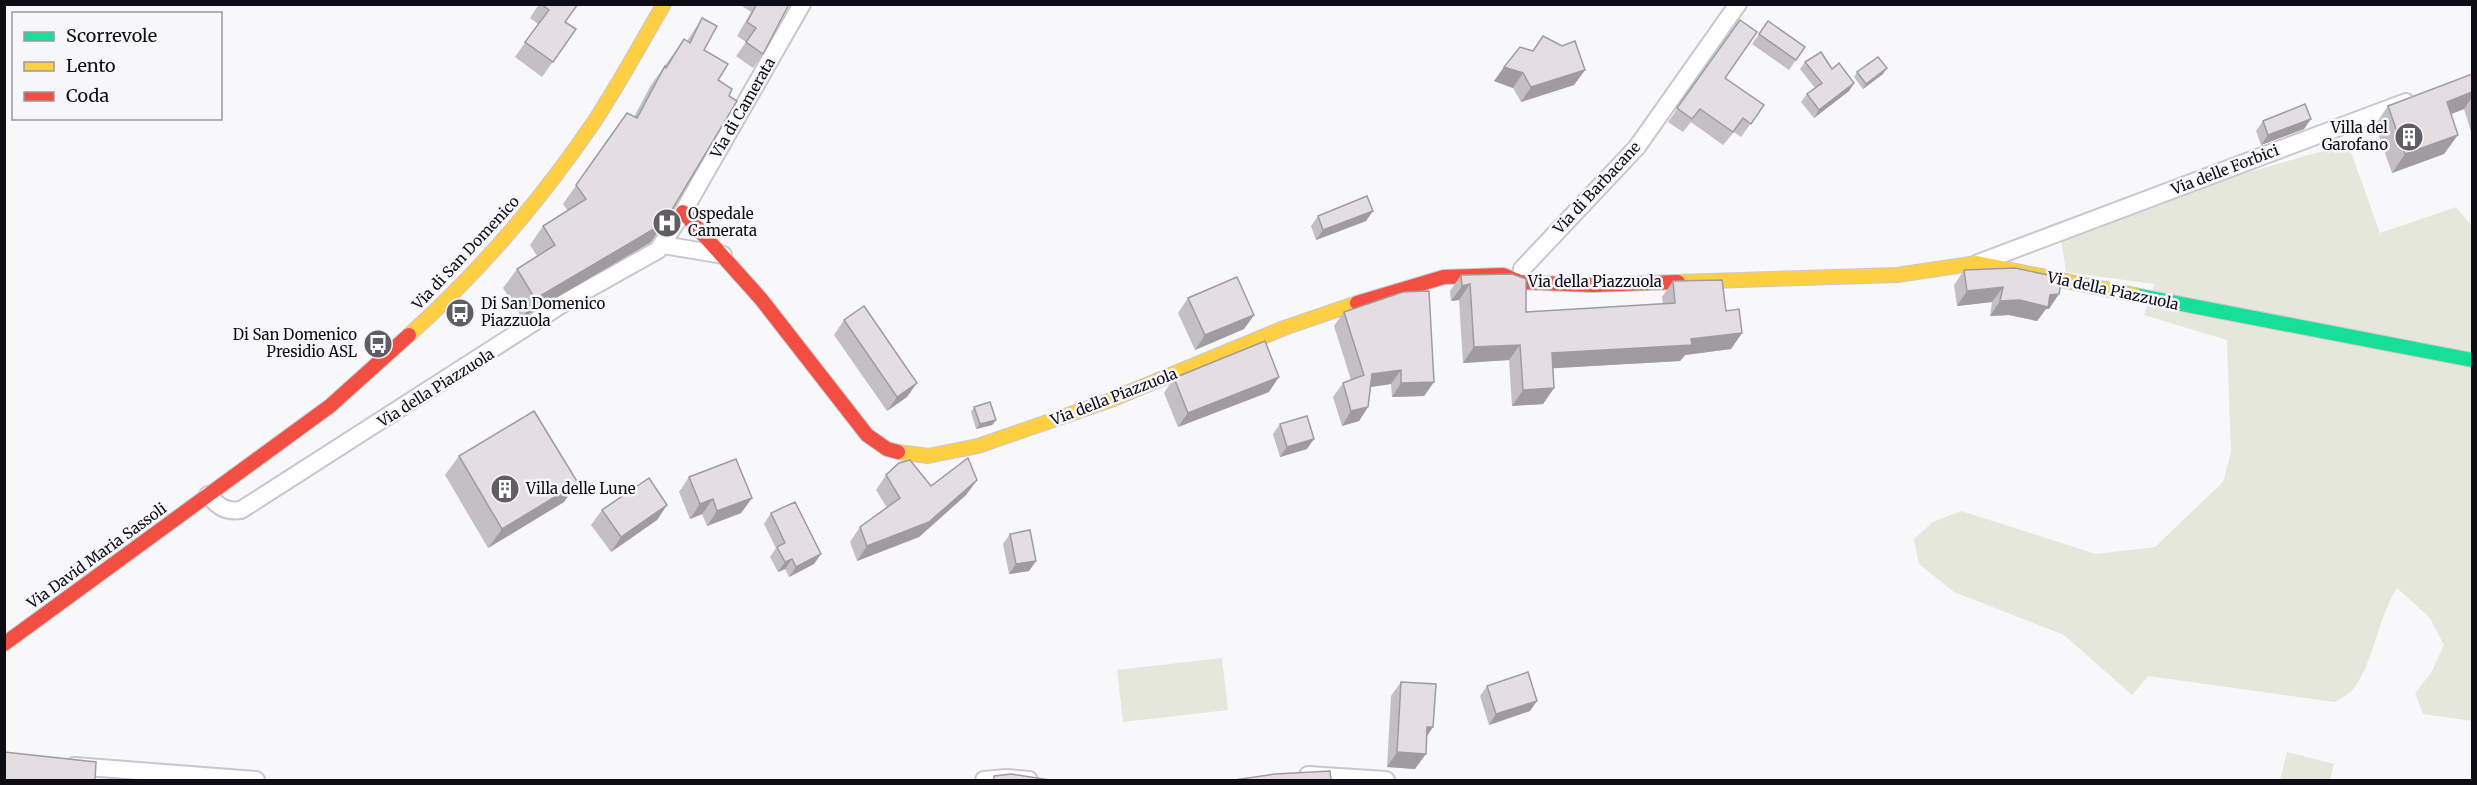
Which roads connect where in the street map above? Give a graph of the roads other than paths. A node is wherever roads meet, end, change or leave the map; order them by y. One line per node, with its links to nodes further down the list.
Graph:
1 (664, 4): 11 (street, Via di San Domenico)
2 (802, 4): 5 (street, Via di Camerata)
3 (1738, 4): 9 (street, Via di Barbacane)
4 (2417, 97): 8 (street, Via delle Forbici)
5 (683, 212): 6 (street, Via della Piazzuola); 7 (street, Via della Piazzuola)
6 (663, 245): 7 (street); 11 (street, Via della Piazzuola)
7 (723, 255): 9 (street, Via della Piazzuola)
8 (1977, 263): 9 (street, Via della Piazzuola); 10 (street, Via della Piazzuola)
9 (1520, 282)
10 (2472, 360)
11 (208, 495): 12 (street, Via David Maria Sassoli)
12 (4, 644)
13 (62, 764): 15 (street)
14 (1292, 777): 18 (street)
15 (256, 780)
16 (984, 780): 17 (street)
17 (1029, 780)
18 (1386, 780)

